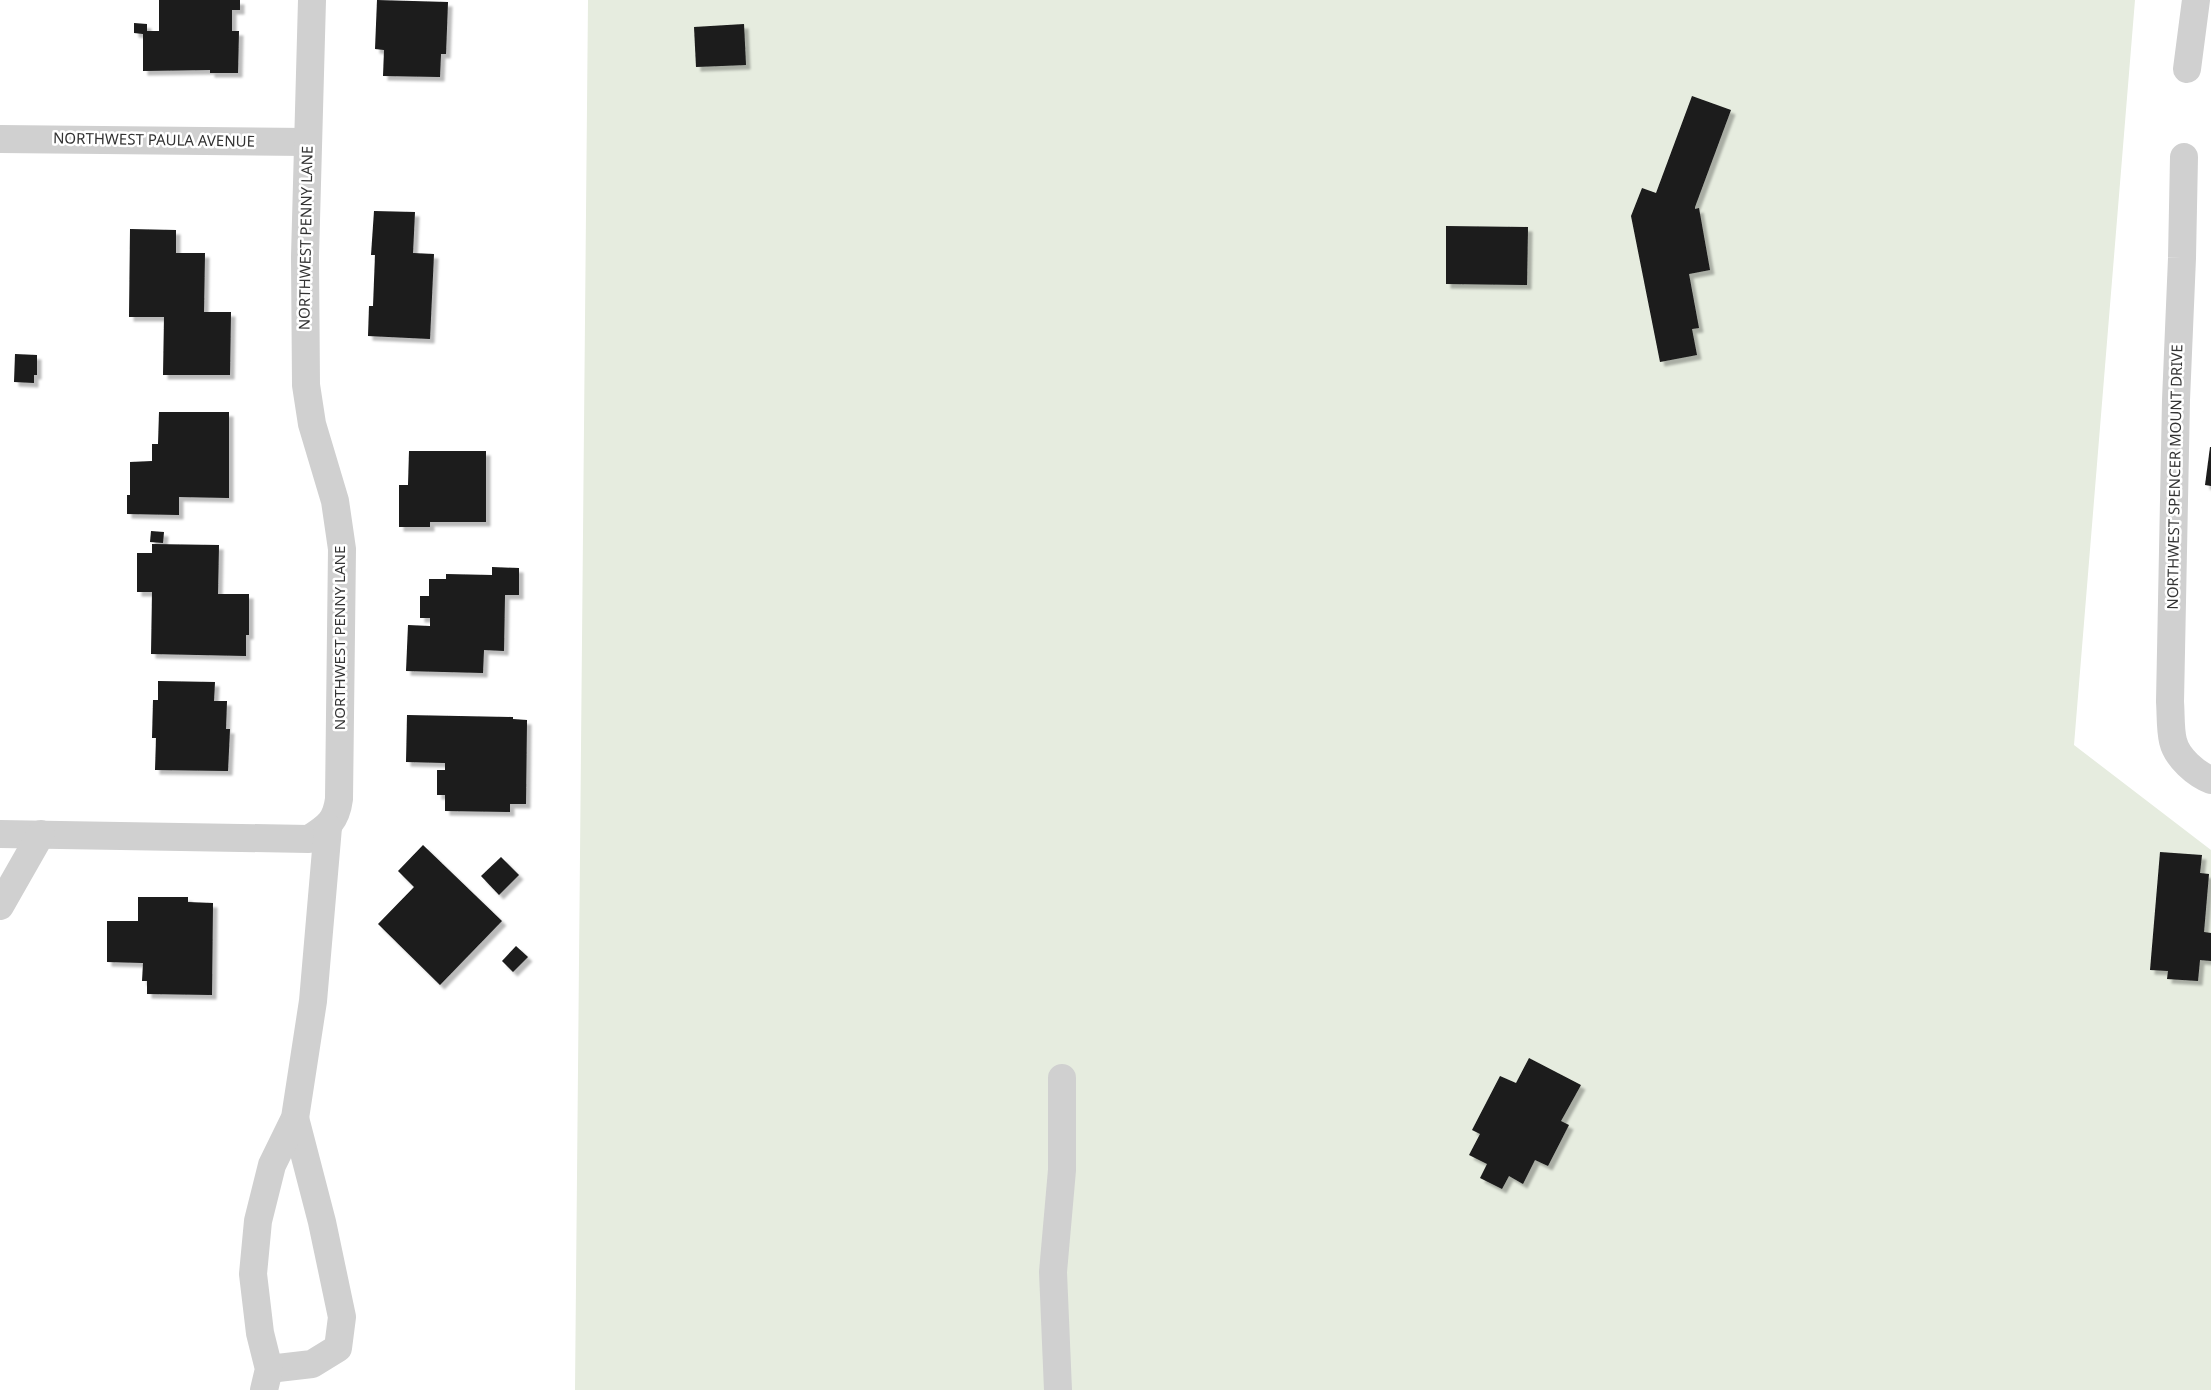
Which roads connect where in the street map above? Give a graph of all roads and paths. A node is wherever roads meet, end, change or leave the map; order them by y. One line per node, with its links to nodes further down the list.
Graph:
1 (312, 0): 5 (street, NORTHWEST PENNY LANE)
2 (2196, 0): 3 (street)
3 (2187, 69)
4 (0, 139): 5 (street, NORTHWEST PAULA AVENUE)
5 (308, 142): 8 (street, NORTHWEST PENNY LANE)
6 (2184, 157): 7 (street, NORTHWEST SPENCER MOUNT DRIVE)
7 (2211, 780)
8 (328, 827): 10 (street); 13 (street, NORTHWEST PENNY LANE)
9 (0, 834): 10 (street)
10 (41, 834): 11 (street)
11 (0, 906)
12 (1062, 1078): 15 (street)
13 (295, 1118): 14 (street); 14 (street)
14 (266, 1380)
15 (1058, 1390)

